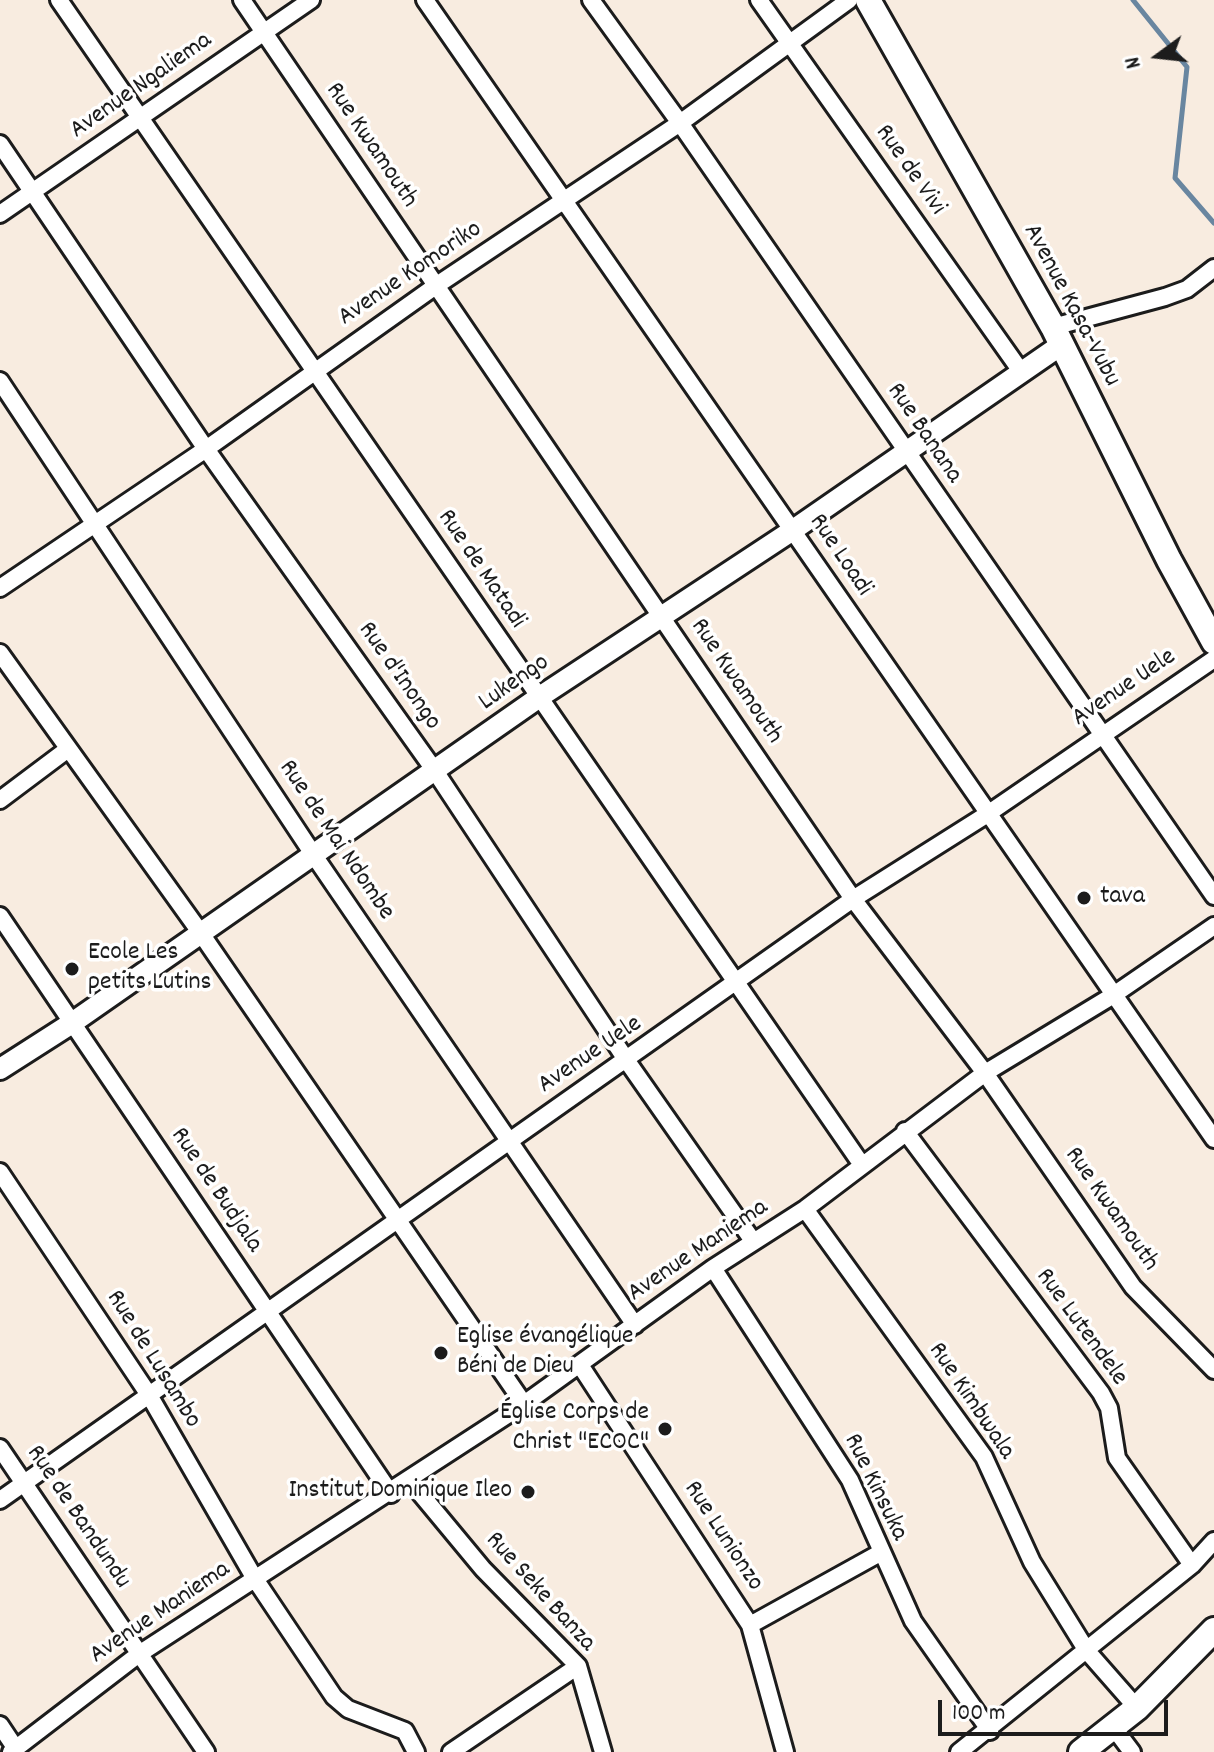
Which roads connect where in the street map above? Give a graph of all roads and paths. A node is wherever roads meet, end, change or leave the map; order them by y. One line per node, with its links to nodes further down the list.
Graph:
1 (59, 0): 11 (street, Rue de Matadi)
2 (242, 0): 9 (street, Rue Kwamouth)
3 (311, 0): 9 (street, Avenue Ngaliema)
4 (425, 0): 15 (street, Rue Loadi)
5 (591, 0): 12 (street, Rue Banana)
6 (759, 0): 10 (street, Rue de Vivi)
7 (849, 0): 10 (street, Avenue Komoriko)
8 (868, 0): 19 (main road, Avenue Kasa-Vubu)
9 (263, 32): 11 (street, Avenue Ngaliema); 18 (street, Rue Kwamouth)
10 (788, 42): 12 (street, Avenue Komoriko); 21 (street, Rue de Vivi)
11 (139, 118): 14 (street, Avenue Ngaliema); 20 (street, Rue de Matadi)
12 (680, 123): 15 (street, Avenue Komoriko); 24 (street, Rue Banana)
13 (0, 144): 14 (street, Rue d'Inongo)
14 (34, 192): 16 (street, Avenue Ngaliema); 23 (street, Rue d'Inongo)
15 (566, 200): 18 (street, Avenue Komoriko); 26 (street, Rue Loadi)
16 (0, 214)
17 (1214, 268): 19 (street)
18 (437, 285): 20 (street, Avenue Komoriko); 28 (street, Rue Kwamouth)
19 (1057, 336): 21 (street, Lukengo); 29 (main road, Avenue Kasa-Vubu)
20 (315, 370): 23 (street, Avenue Komoriko); 32 (street, Rue de Matadi)
21 (1020, 370): 24 (street, Lukengo)
22 (0, 381): 25 (street, Rue de Mai Ndombe)
23 (206, 449): 25 (street, Avenue Komoriko); 35 (street, Rue d'Inongo)
24 (905, 451): 26 (street, Lukengo); 33 (street, Rue Banana)
25 (95, 521): 27 (street, Avenue Komoriko); 38 (street, Rue de Mai Ndombe)
26 (793, 530): 28 (street, Lukengo); 37 (street, Rue Loadi)
27 (0, 588)
28 (661, 616): 32 (street, Lukengo); 40 (street, Rue Kwamouth)
29 (1214, 642)
30 (0, 653): 34 (street)
31 (1214, 659): 33 (street, Avenue Uele)
32 (538, 698): 35 (street, Lukengo); 44 (street, Rue de Matadi)
33 (1100, 735): 37 (street, Avenue Uele); 39 (street, Rue Banana)
34 (68, 749): 36 (street); 43 (street)
35 (435, 771): 38 (street, Lukengo); 47 (street, Rue d'Inongo)
36 (0, 800)
37 (986, 815): 40 (street, Avenue Uele); 45 (street, Rue Loadi)
38 (313, 854): 43 (street, Lukengo); 51 (street, Rue de Mai Ndombe)
39 (1214, 896)
40 (853, 899): 44 (street, Avenue Uele); 49 (street, Rue Kwamouth)
41 (0, 916): 46 (street, Rue de Budjala)
42 (1214, 926): 45 (street, Avenue Maniema)
43 (200, 932): 46 (street, Lukengo); 56 (street)
44 (737, 983): 47 (street, Avenue Uele); 53 (street, Rue de Matadi)
45 (1112, 996): 49 (street, Avenue Maniema); 52 (street, Rue Loadi)
46 (72, 1023): 48 (street, Lukengo); 59 (street, Rue de Budjala)
47 (627, 1061): 51 (street, Avenue Uele); 57 (street, Rue d'Inongo)
48 (0, 1069)
49 (985, 1073): 50 (street, Avenue Maniema); 62 (street, Rue Kwamouth)
50 (905, 1131): 53 (street, Avenue Maniema); 72 (street, Rue Lutendele)
51 (510, 1138): 56 (street, Avenue Uele); 60 (street, Rue de Mai Ndombe)
52 (1214, 1139)
53 (862, 1165): 55 (street, Avenue Maniema)
54 (0, 1172): 63 (street, Rue de Lusambo)
55 (805, 1209): 57 (street, Avenue Maniema); 76 (street, Rue Kimbwala)
56 (398, 1220): 59 (street, Avenue Uele); 64 (street)
57 (753, 1241): 58 (street, Avenue Maniema)
58 (713, 1268): 60 (street, Avenue Maniema); 71 (street, Rue Kinsuka)
59 (267, 1310): 63 (street, Avenue Uele); 68 (street, Rue de Budjala)
60 (635, 1325): 61 (street, Avenue Maniema)
61 (580, 1365): 64 (street, Avenue Maniema); 74 (street, Rue Lunionzo)
62 (1214, 1370)
63 (149, 1395): 67 (street, Avenue Uele); 73 (street, Rue de Lusambo)
64 (524, 1404): 66 (street, Avenue Maniema)
65 (0, 1448): 67 (street, Rue de Bandundu)
66 (410, 1481): 68 (street, Avenue Maniema); 78 (street, Rue Seke Banza)
67 (24, 1484): 69 (street, Avenue Uele); 77 (street, Rue de Bandundu)
68 (391, 1494): 73 (street, Avenue Maniema)
69 (0, 1500)
70 (1214, 1541): 72 (street)
71 (880, 1553): 74 (street); 82 (street, Rue Kinsuka)
72 (1192, 1565): 76 (street)
73 (255, 1579): 77 (street, Avenue Maniema); 86 (street, Rue de Lusambo)
74 (750, 1625): 89 (street, Rue Lunionzo)
75 (1214, 1630): 79 (main road)
76 (1087, 1651): 79 (street, Rue Kimbwala); 82 (street)
77 (139, 1654): 84 (street, Avenue Maniema); 85 (street, Rue de Bandundu)
78 (578, 1666): 83 (street); 88 (street, Rue Seke Banza)
79 (1137, 1708): 81 (main road)
80 (0, 1725): 84 (street)
81 (1111, 1726): 91 (main road); 92 (street)
82 (990, 1731): 90 (street)
83 (471, 1746): 87 (street)
84 (14, 1750)
85 (206, 1752)
86 (416, 1752)
87 (451, 1752)
88 (603, 1752)
89 (785, 1752)
90 (959, 1752)
91 (1081, 1752)
92 (1132, 1752)

